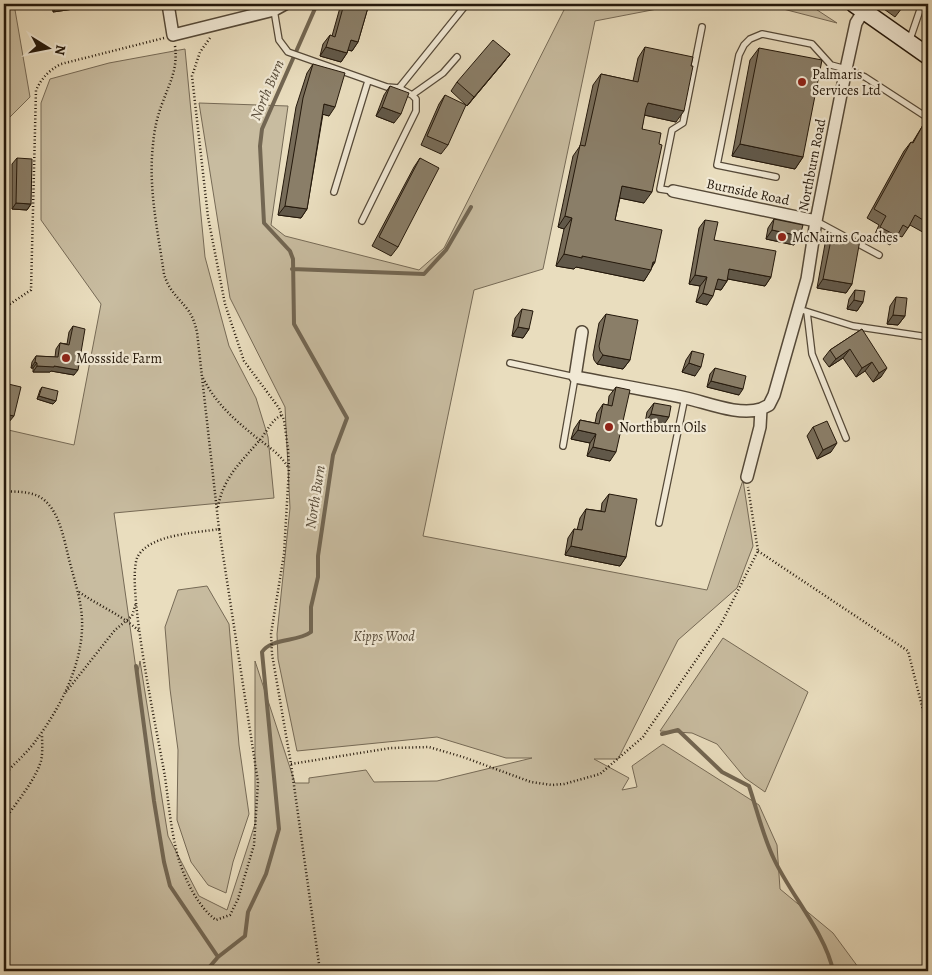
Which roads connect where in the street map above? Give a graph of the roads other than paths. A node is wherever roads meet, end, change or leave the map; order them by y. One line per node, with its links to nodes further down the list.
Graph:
1 (168, 4): 7 (street)
2 (263, 4): 7 (lane)
3 (285, 4): 7 (street)
4 (922, 4): 9 (lane)
5 (465, 6): 14 (lane)
6 (859, 7): 9 (main road); 12 (street, Northburn Road)
7 (274, 10): 13 (lane)
8 (702, 27): 18 (lane)
9 (909, 42): 10 (main road)
10 (928, 56)
11 (456, 57): 15 (lane)
12 (846, 69): 16 (lane); 17 (lane); 21 (street, Northburn Road)
13 (368, 81): 14 (lane); 19 (lane)
14 (399, 88): 15 (lane)
15 (412, 95): 20 (lane)
16 (928, 118)
17 (776, 177)
18 (673, 191): 21 (street, Burnside Road)
19 (334, 192)
20 (362, 221)
21 (816, 221): 22 (lane); 23 (street, Northburn Road)
22 (878, 255)
23 (803, 311): 25 (lane); 29 (street, Northburn Road); 30 (lane)
24 (582, 332): 27 (street)
25 (928, 336)
26 (510, 363): 27 (lane)
27 (575, 377): 28 (street); 31 (lane)
28 (685, 397): 29 (street); 33 (lane)
29 (762, 409): 32 (street, Northburn Road)
30 (846, 438)
31 (563, 446)
32 (747, 477)
33 (659, 523)

